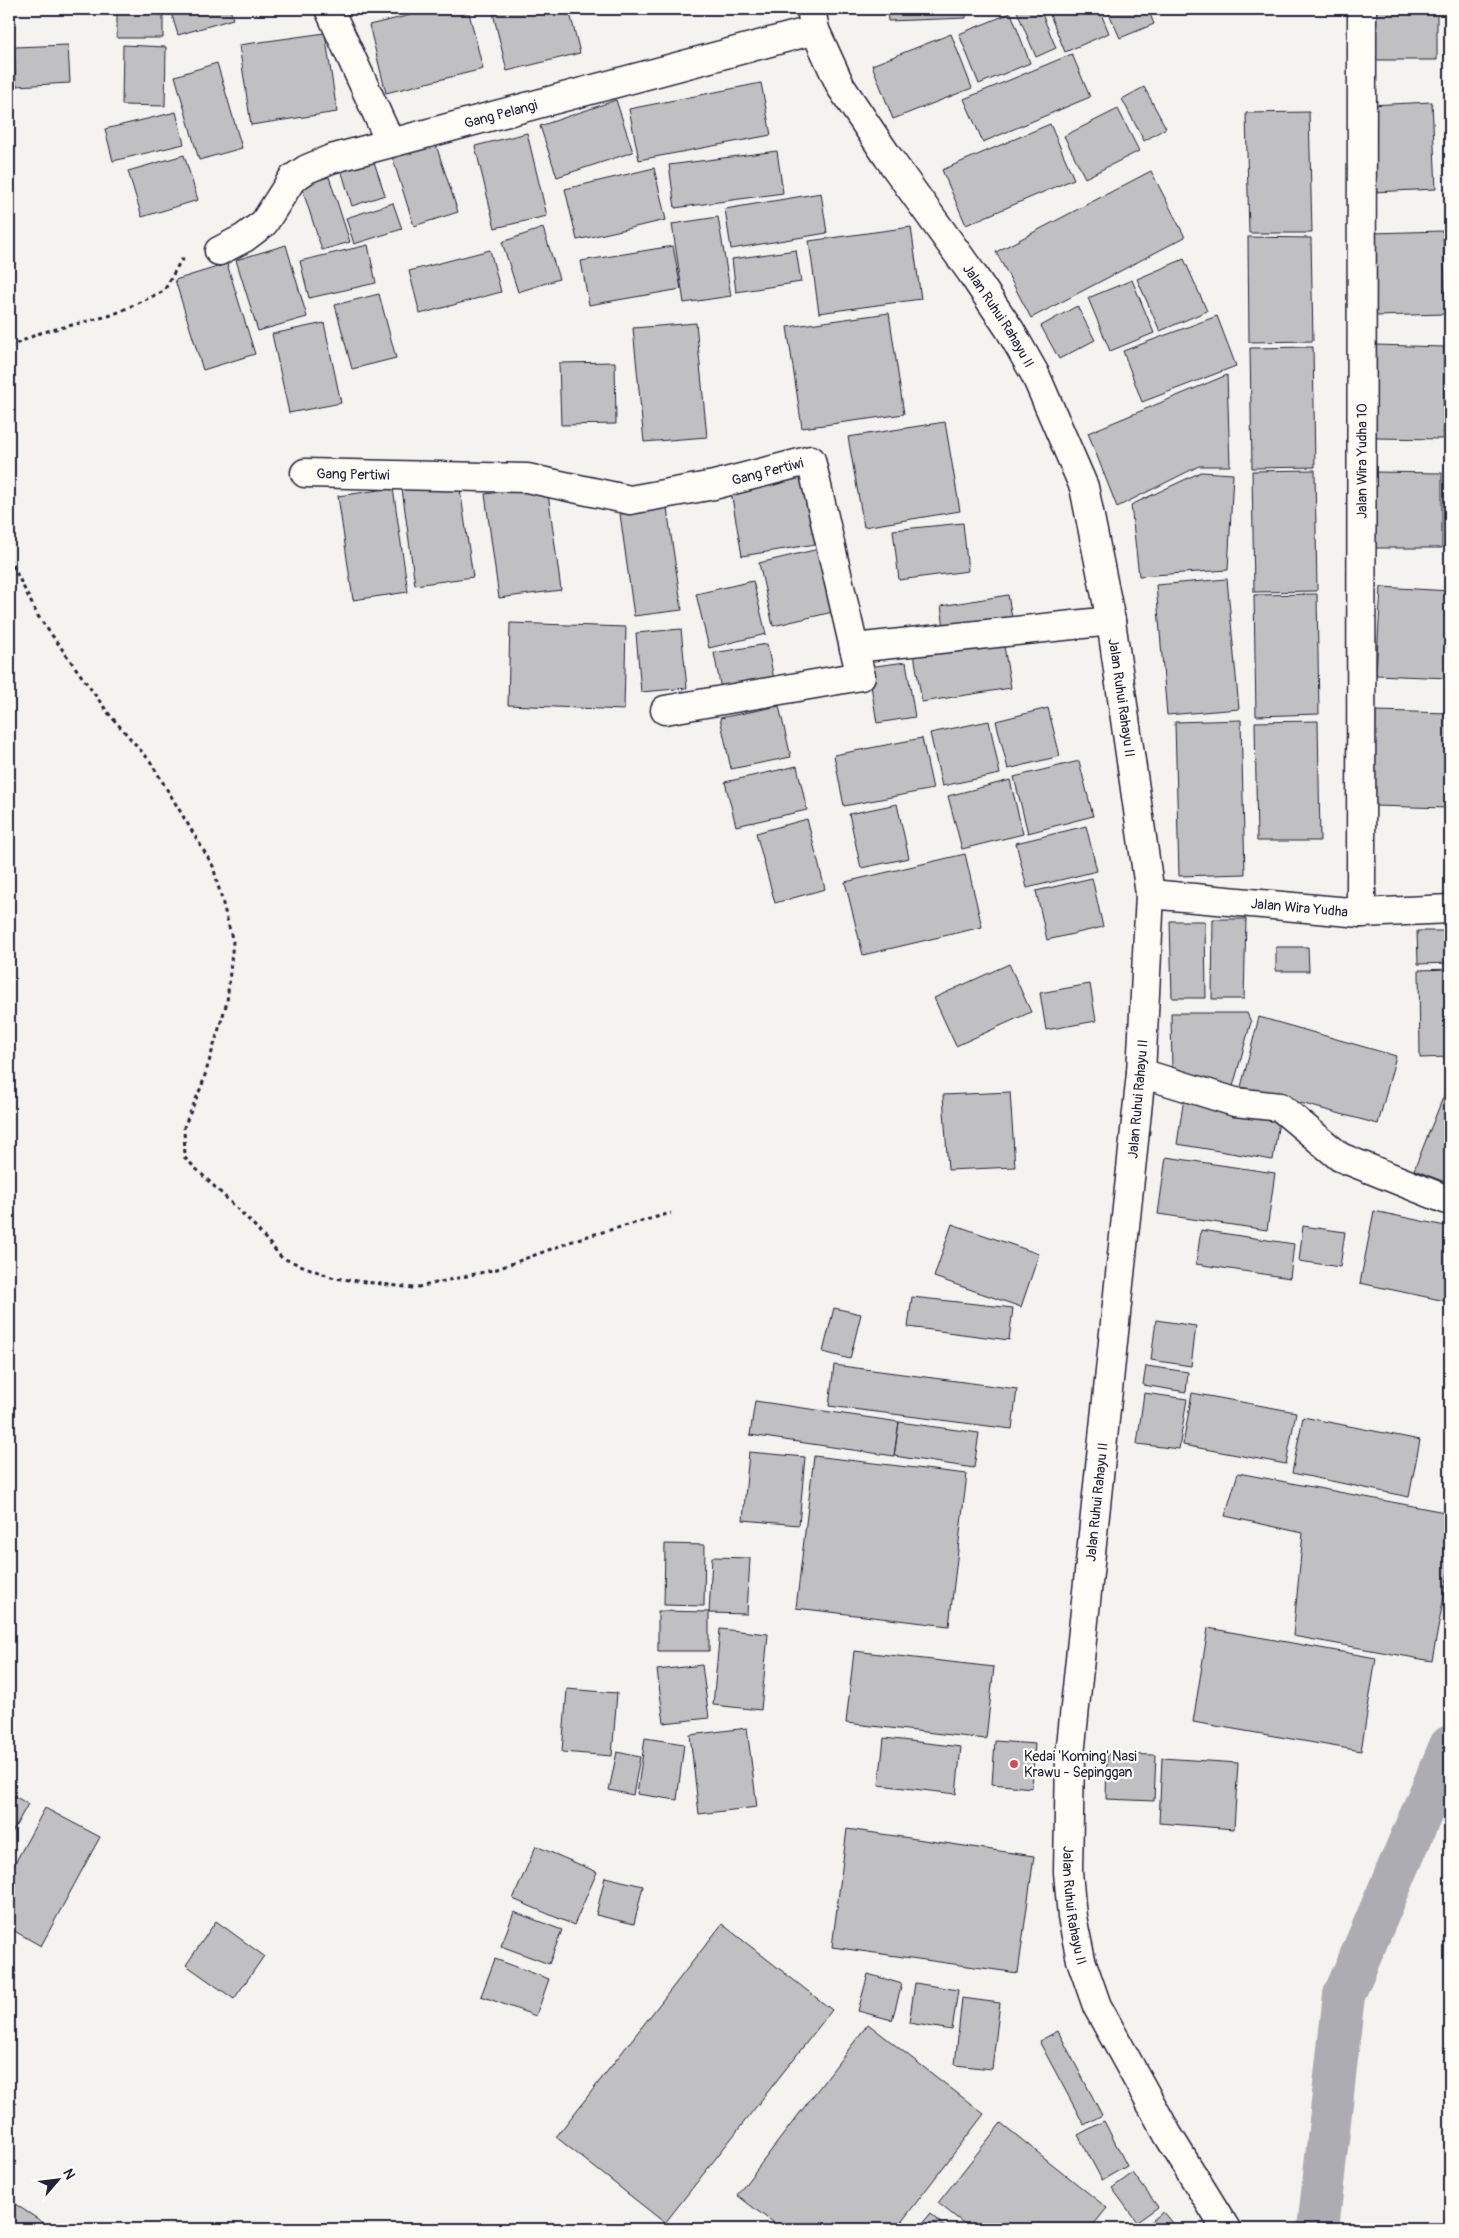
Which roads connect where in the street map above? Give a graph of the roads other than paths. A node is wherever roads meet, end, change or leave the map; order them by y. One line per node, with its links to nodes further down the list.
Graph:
1 (329, 9): 4 (street)
2 (1362, 9): 12 (street, Jalan Wira Yudha 10)
3 (813, 19): 4 (street, Gang Pelangi); 7 (street, Jalan Ruhui Rahayu II)
4 (390, 142): 5 (street, Gang Pelangi)
5 (219, 251)
6 (305, 473): 8 (street, Gang Pertiwi)
7 (1111, 620): 8 (street); 10 (street, Jalan Ruhui Rahayu II)
8 (854, 648): 9 (street)
9 (665, 710)
10 (1150, 894): 12 (street, Jalan Wira Yudha); 13 (street, Jalan Ruhui Rahayu II)
11 (1450, 909): 12 (street, Jalan Wira Yudha)
12 (1361, 913)
13 (1141, 1073): 14 (street); 15 (street, Jalan Ruhui Rahayu II)
14 (1450, 1201)
15 (1226, 2229)

